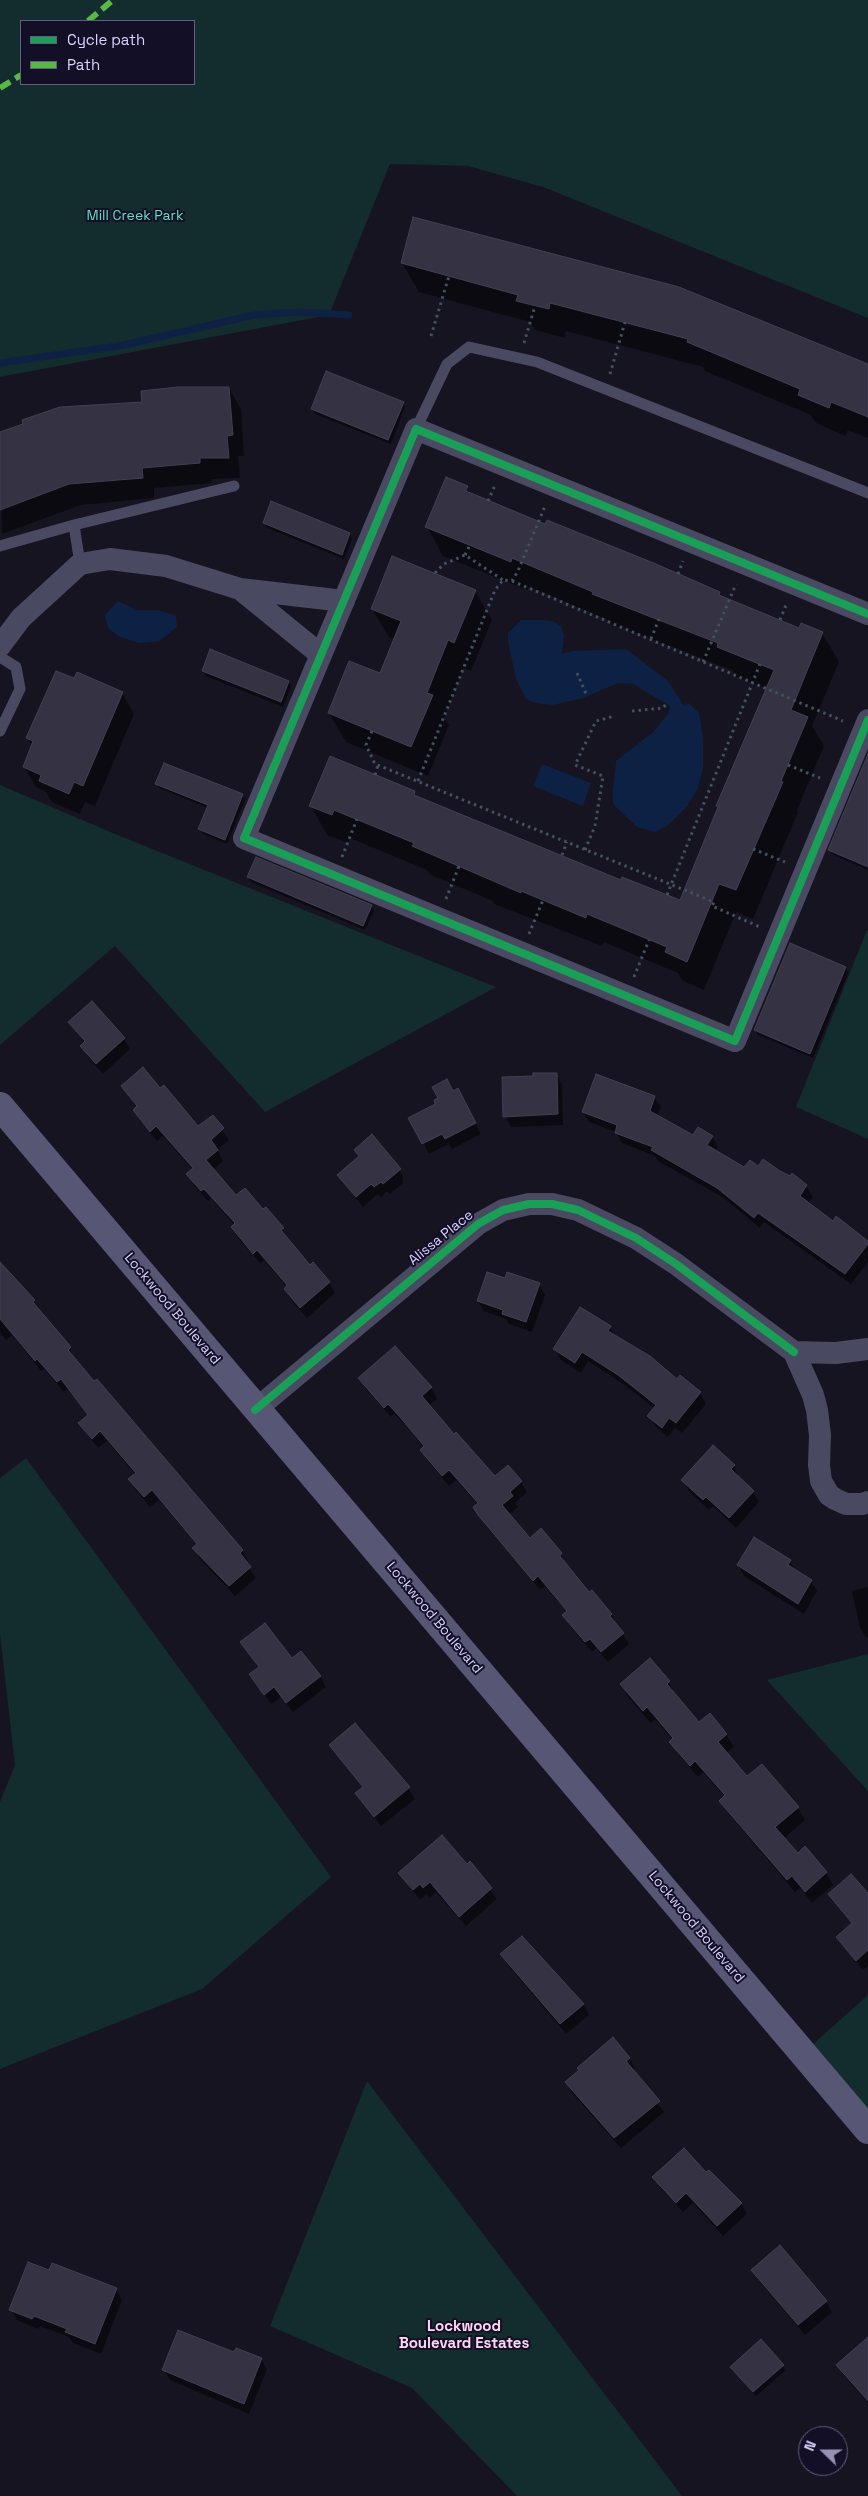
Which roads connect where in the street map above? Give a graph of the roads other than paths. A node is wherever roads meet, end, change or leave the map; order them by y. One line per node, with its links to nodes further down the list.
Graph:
1 (416, 429): 3 (lane); 8 (street); 9 (street)
2 (234, 486): 4 (lane)
3 (868, 493)
4 (74, 525): 5 (lane); 6 (lane)
5 (0, 546)
6 (80, 564): 7 (street); 10 (street)
7 (240, 589): 8 (street); 11 (street)
8 (344, 600): 11 (street)
9 (868, 614)
10 (0, 646)
11 (321, 655): 13 (street)
12 (0, 657): 14 (lane)
13 (866, 725)
14 (0, 731)
15 (0, 1106): 18 (main road, Lockwood Boulevard)
16 (868, 1349): 17 (street)
17 (794, 1352): 18 (street, Alissa Place); 19 (street, Alissa Place)
18 (255, 1410): 20 (main road, Lockwood Boulevard)
19 (868, 1502)
20 (868, 2130)

